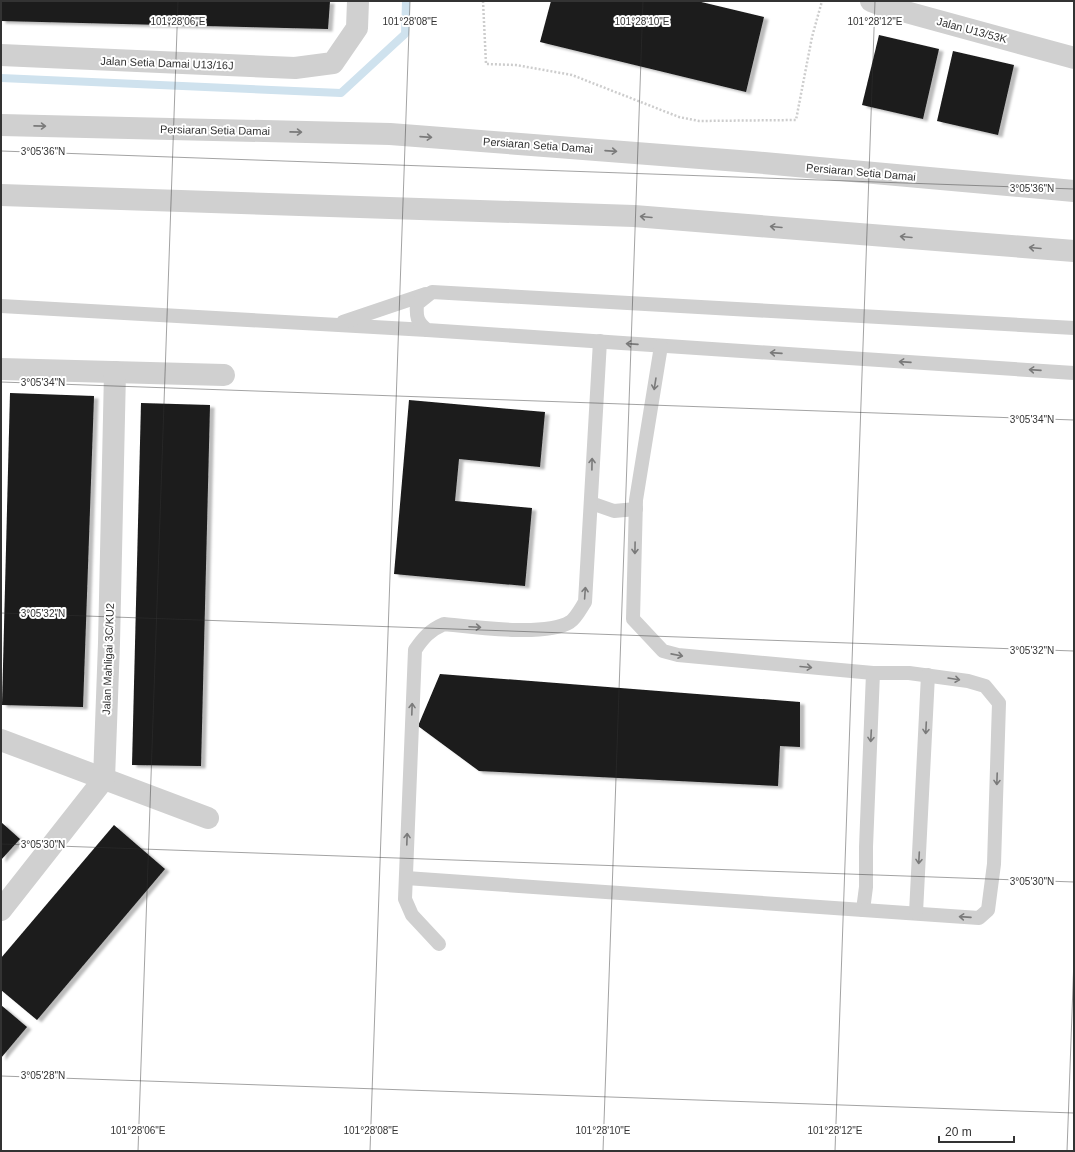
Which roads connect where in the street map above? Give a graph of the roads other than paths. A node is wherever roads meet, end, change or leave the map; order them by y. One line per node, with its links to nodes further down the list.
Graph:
1 (358, 1): 3 (street, Jalan Setia Damai U13/16J)
2 (870, 1): 4 (street, Jalan U13/53K)
3 (1, 56)
4 (1074, 58)
5 (1, 125): 6 (street, Persiaran Setia Damai, one-way to 6)
6 (1074, 191)
7 (1, 195): 8 (street, one-way to 7)
8 (1074, 251)
9 (432, 292): 11 (lane); 12 (lane); 13 (lane)
10 (1, 306): 11 (lane)
11 (335, 325): 13 (lane)
12 (1074, 328)
13 (427, 330): 14 (lane)
14 (600, 341): 15 (lane, one-way to 14); 20 (lane, one-way to 14)
15 (661, 346): 18 (lane, one-way to 15); 21 (lane, one-way to 21)
16 (1, 369): 17 (street)
17 (115, 372): 19 (street); 25 (street, Jalan Mahligai 3C/KU2)
18 (1074, 373)
19 (224, 375)
20 (591, 503): 21 (lane); 27 (lane, one-way to 20)
21 (636, 509): 22 (lane, one-way to 22)
22 (873, 673): 23 (lane); 29 (lane, one-way to 29)
23 (928, 675): 30 (lane, one-way to 30); 30 (lane, one-way to 30)
24 (1, 740): 25 (street)
25 (104, 779): 26 (street); 28 (street)
26 (208, 818)
27 (406, 878): 29 (lane); 31 (lane)
28 (1, 910)
29 (863, 910): 30 (lane)
30 (916, 913)
31 (439, 944)

